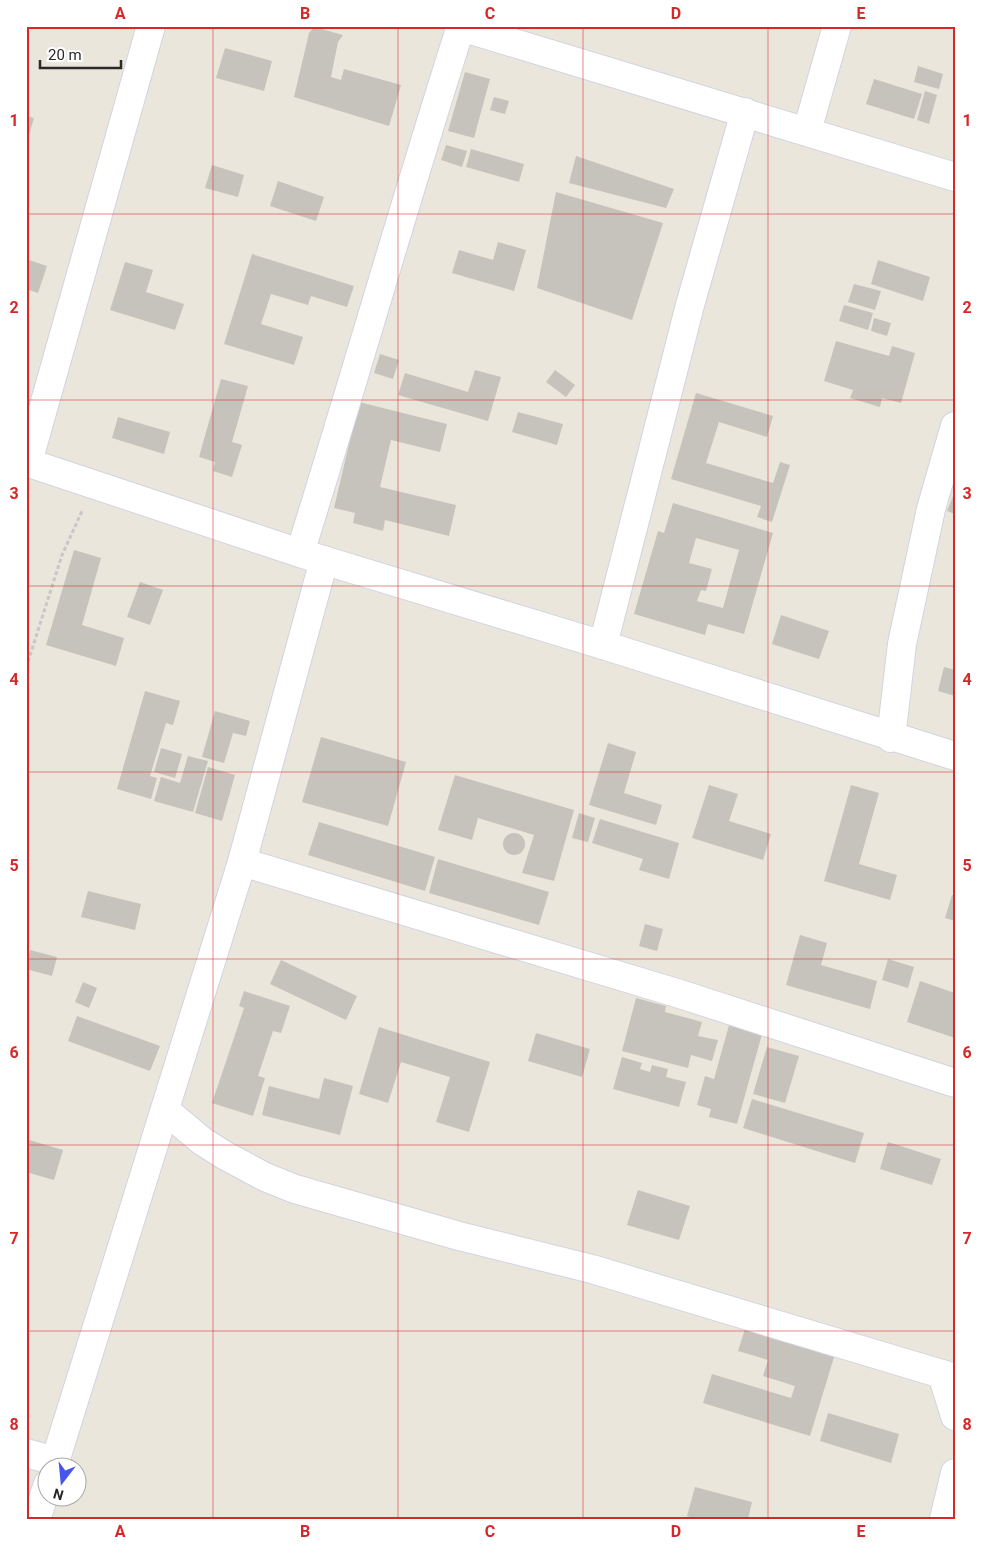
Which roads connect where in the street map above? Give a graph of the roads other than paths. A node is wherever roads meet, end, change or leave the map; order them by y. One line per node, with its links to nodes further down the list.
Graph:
1 (151, 26): 8 (street)
2 (460, 26): 4 (street); 9 (street)
3 (838, 26): 5 (street)
4 (745, 112): 5 (street); 10 (street)
5 (807, 131): 6 (street)
6 (953, 179)
7 (955, 426): 11 (street)
8 (27, 462): 9 (street)
9 (312, 556): 10 (street); 13 (street)
10 (603, 645): 11 (street)
11 (891, 738): 12 (street)
12 (955, 756)
13 (242, 862): 14 (street); 15 (street)
14 (955, 1083)
15 (165, 1110): 16 (street); 19 (street)
16 (948, 1376): 17 (street)
17 (955, 1416)
18 (26, 1453): 20 (street)
19 (56, 1458)
20 (38, 1461)
21 (955, 1473): 22 (street)
22 (944, 1519)

